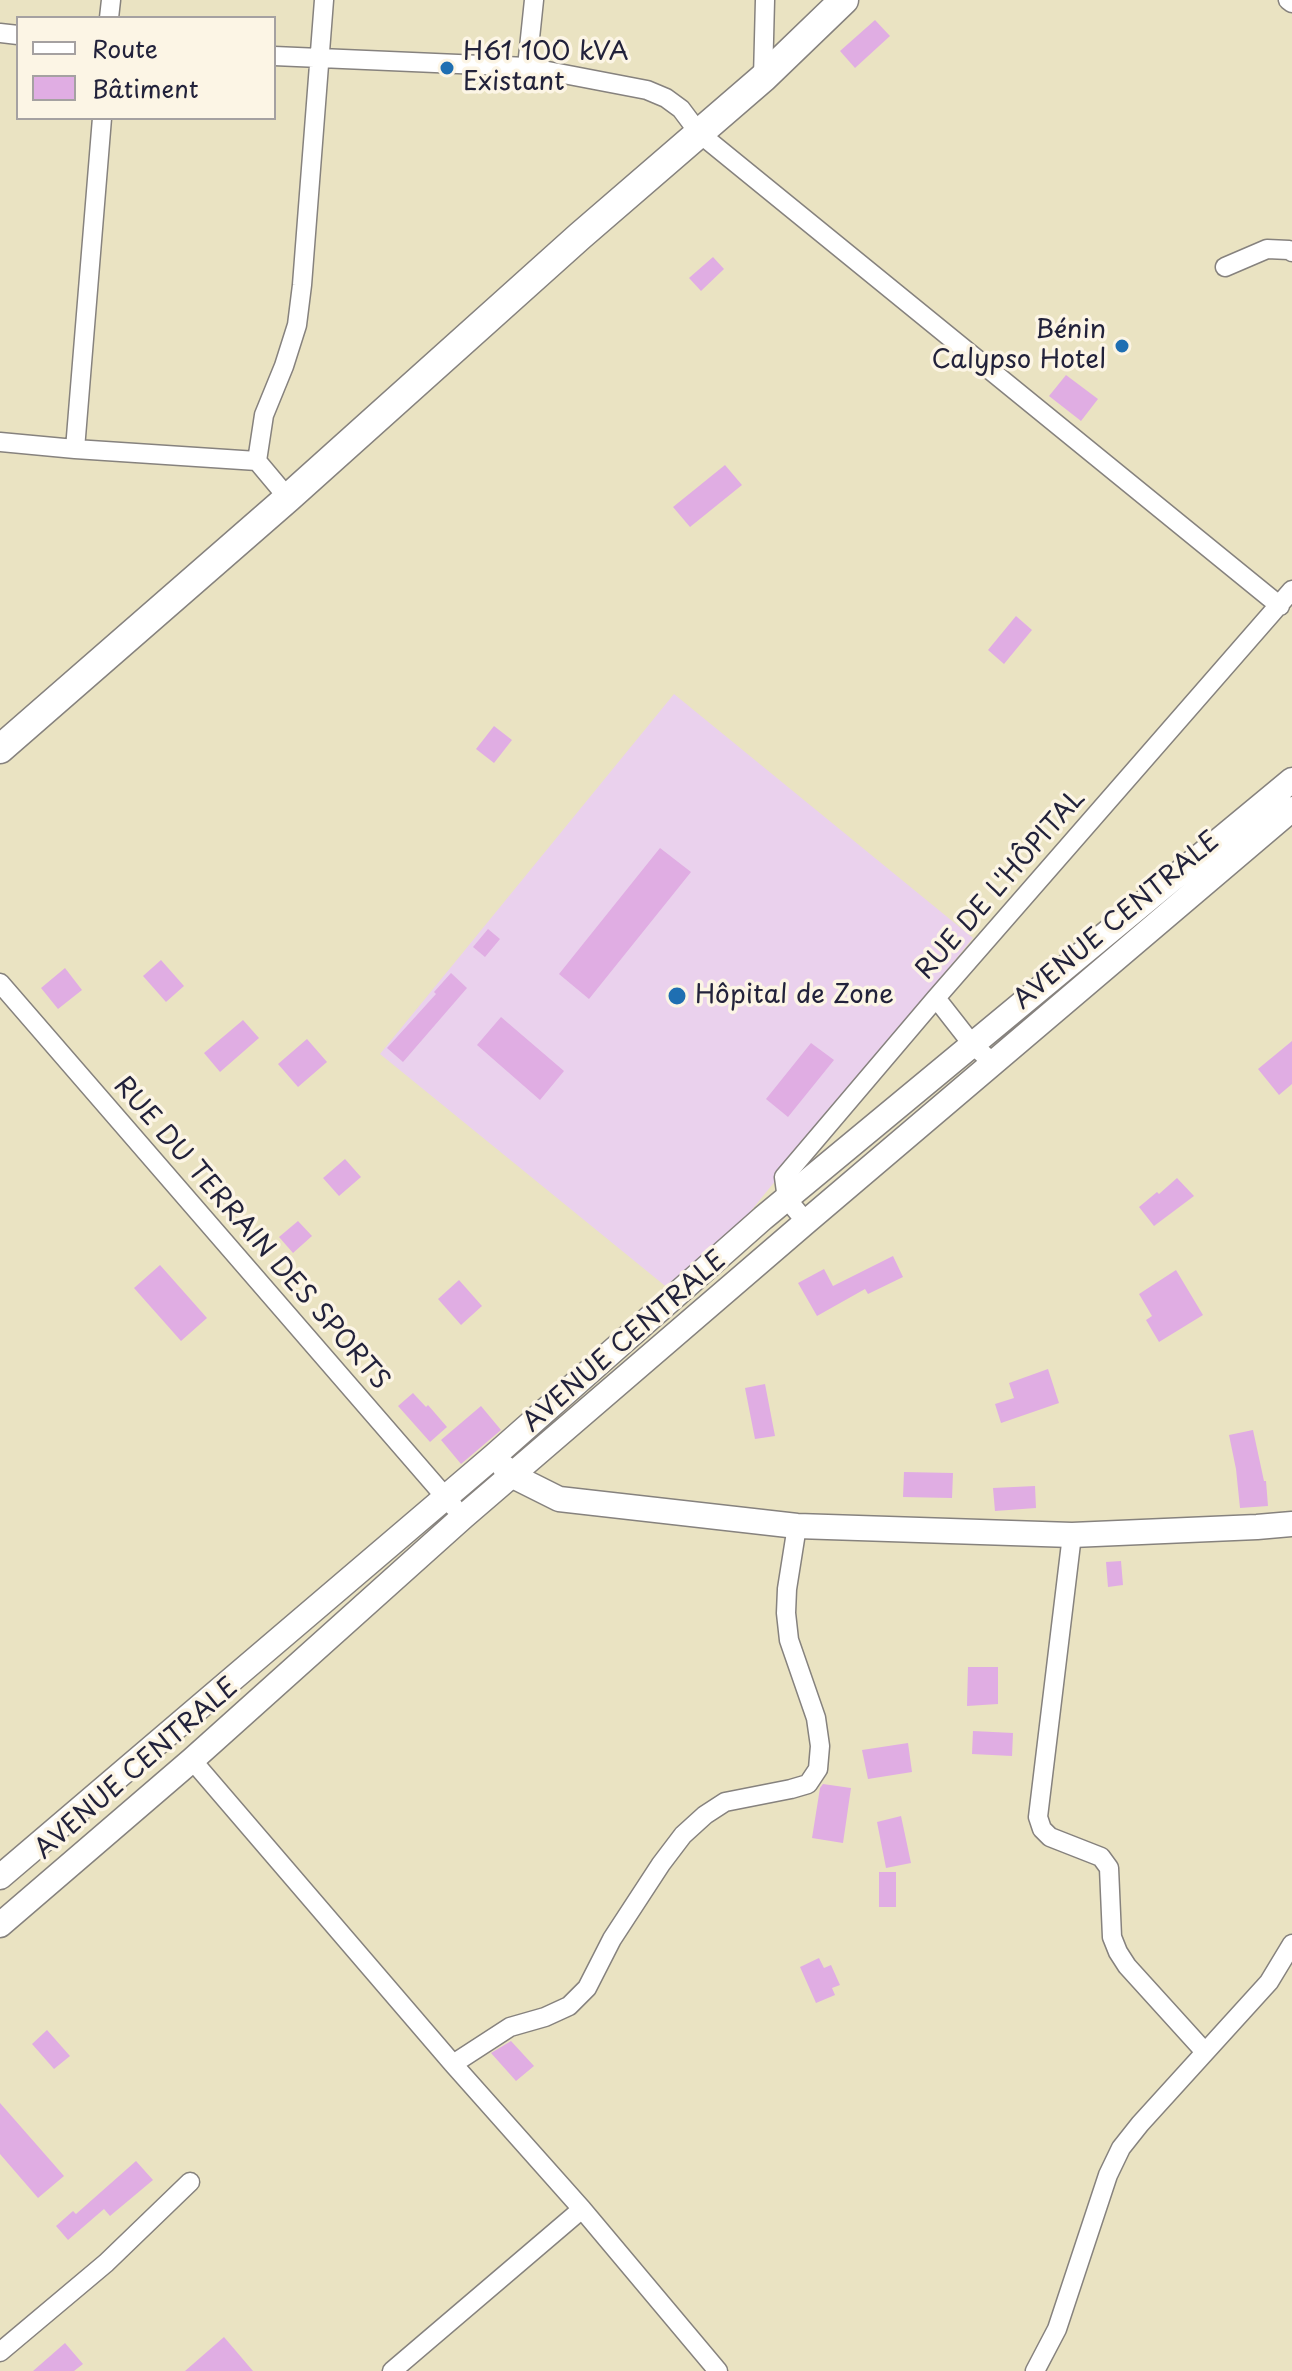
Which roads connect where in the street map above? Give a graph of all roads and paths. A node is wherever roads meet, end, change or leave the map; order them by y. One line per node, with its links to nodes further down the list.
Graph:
1 (324, 0): 6 (street)
2 (534, 0): 7 (street)
3 (765, 0): 8 (street)
4 (844, 0): 8 (main road)
5 (276, 56): 6 (street)
6 (319, 59): 7 (street); 15 (street)
7 (527, 67): 10 (street)
8 (763, 78): 10 (main road)
9 (102, 120): 14 (street)
10 (699, 133): 16 (main road); 18 (street)
11 (1292, 252): 12 (street)
12 (1225, 267)
13 (0, 442): 14 (street)
14 (75, 449): 15 (street)
15 (257, 461): 16 (street)
16 (288, 498): 19 (main road)
17 (1292, 590): 18 (street, RUE DE L'HÔPITAL)
18 (1280, 606): 23 (street, RUE DE L'HÔPITAL)
19 (0, 749)
20 (1292, 780): 24 (street, AVENUE CENTRALE)
21 (1292, 809): 25 (street, AVENUE CENTRALE)
22 (0, 983): 30 (street, RUE DU TERRAIN DES SPORTS)
23 (936, 998): 24 (street); 26 (street, RUE DE L'HÔPITAL)
24 (972, 1044): 25 (street); 26 (street, AVENUE CENTRALE)
25 (993, 1063): 27 (street, AVENUE CENTRALE)
26 (787, 1199): 27 (street); 28 (street, AVENUE CENTRALE)
27 (806, 1222): 29 (street, AVENUE CENTRALE)
28 (494, 1456): 29 (street); 30 (street, AVENUE CENTRALE)
29 (513, 1476): 31 (street, AVENUE CENTRALE); 33 (street)
30 (446, 1497): 31 (street, RUE DU TERRAIN DES SPORTS); 36 (street, AVENUE CENTRALE)
31 (463, 1517): 35 (street, AVENUE CENTRALE)
32 (1292, 1524): 34 (street)
33 (797, 1526): 34 (street); 40 (street)
34 (1072, 1535): 39 (street)
35 (192, 1760): 37 (street, AVENUE CENTRALE); 40 (street)
36 (0, 1877)
37 (0, 1925)
38 (1292, 1944): 39 (street)
39 (1205, 2052): 46 (street)
40 (453, 2064): 42 (street)
41 (190, 2182): 43 (street)
42 (582, 2209): 44 (street); 45 (street)
43 (0, 2352)
44 (392, 2371)
45 (718, 2371)
46 (1035, 2371)

